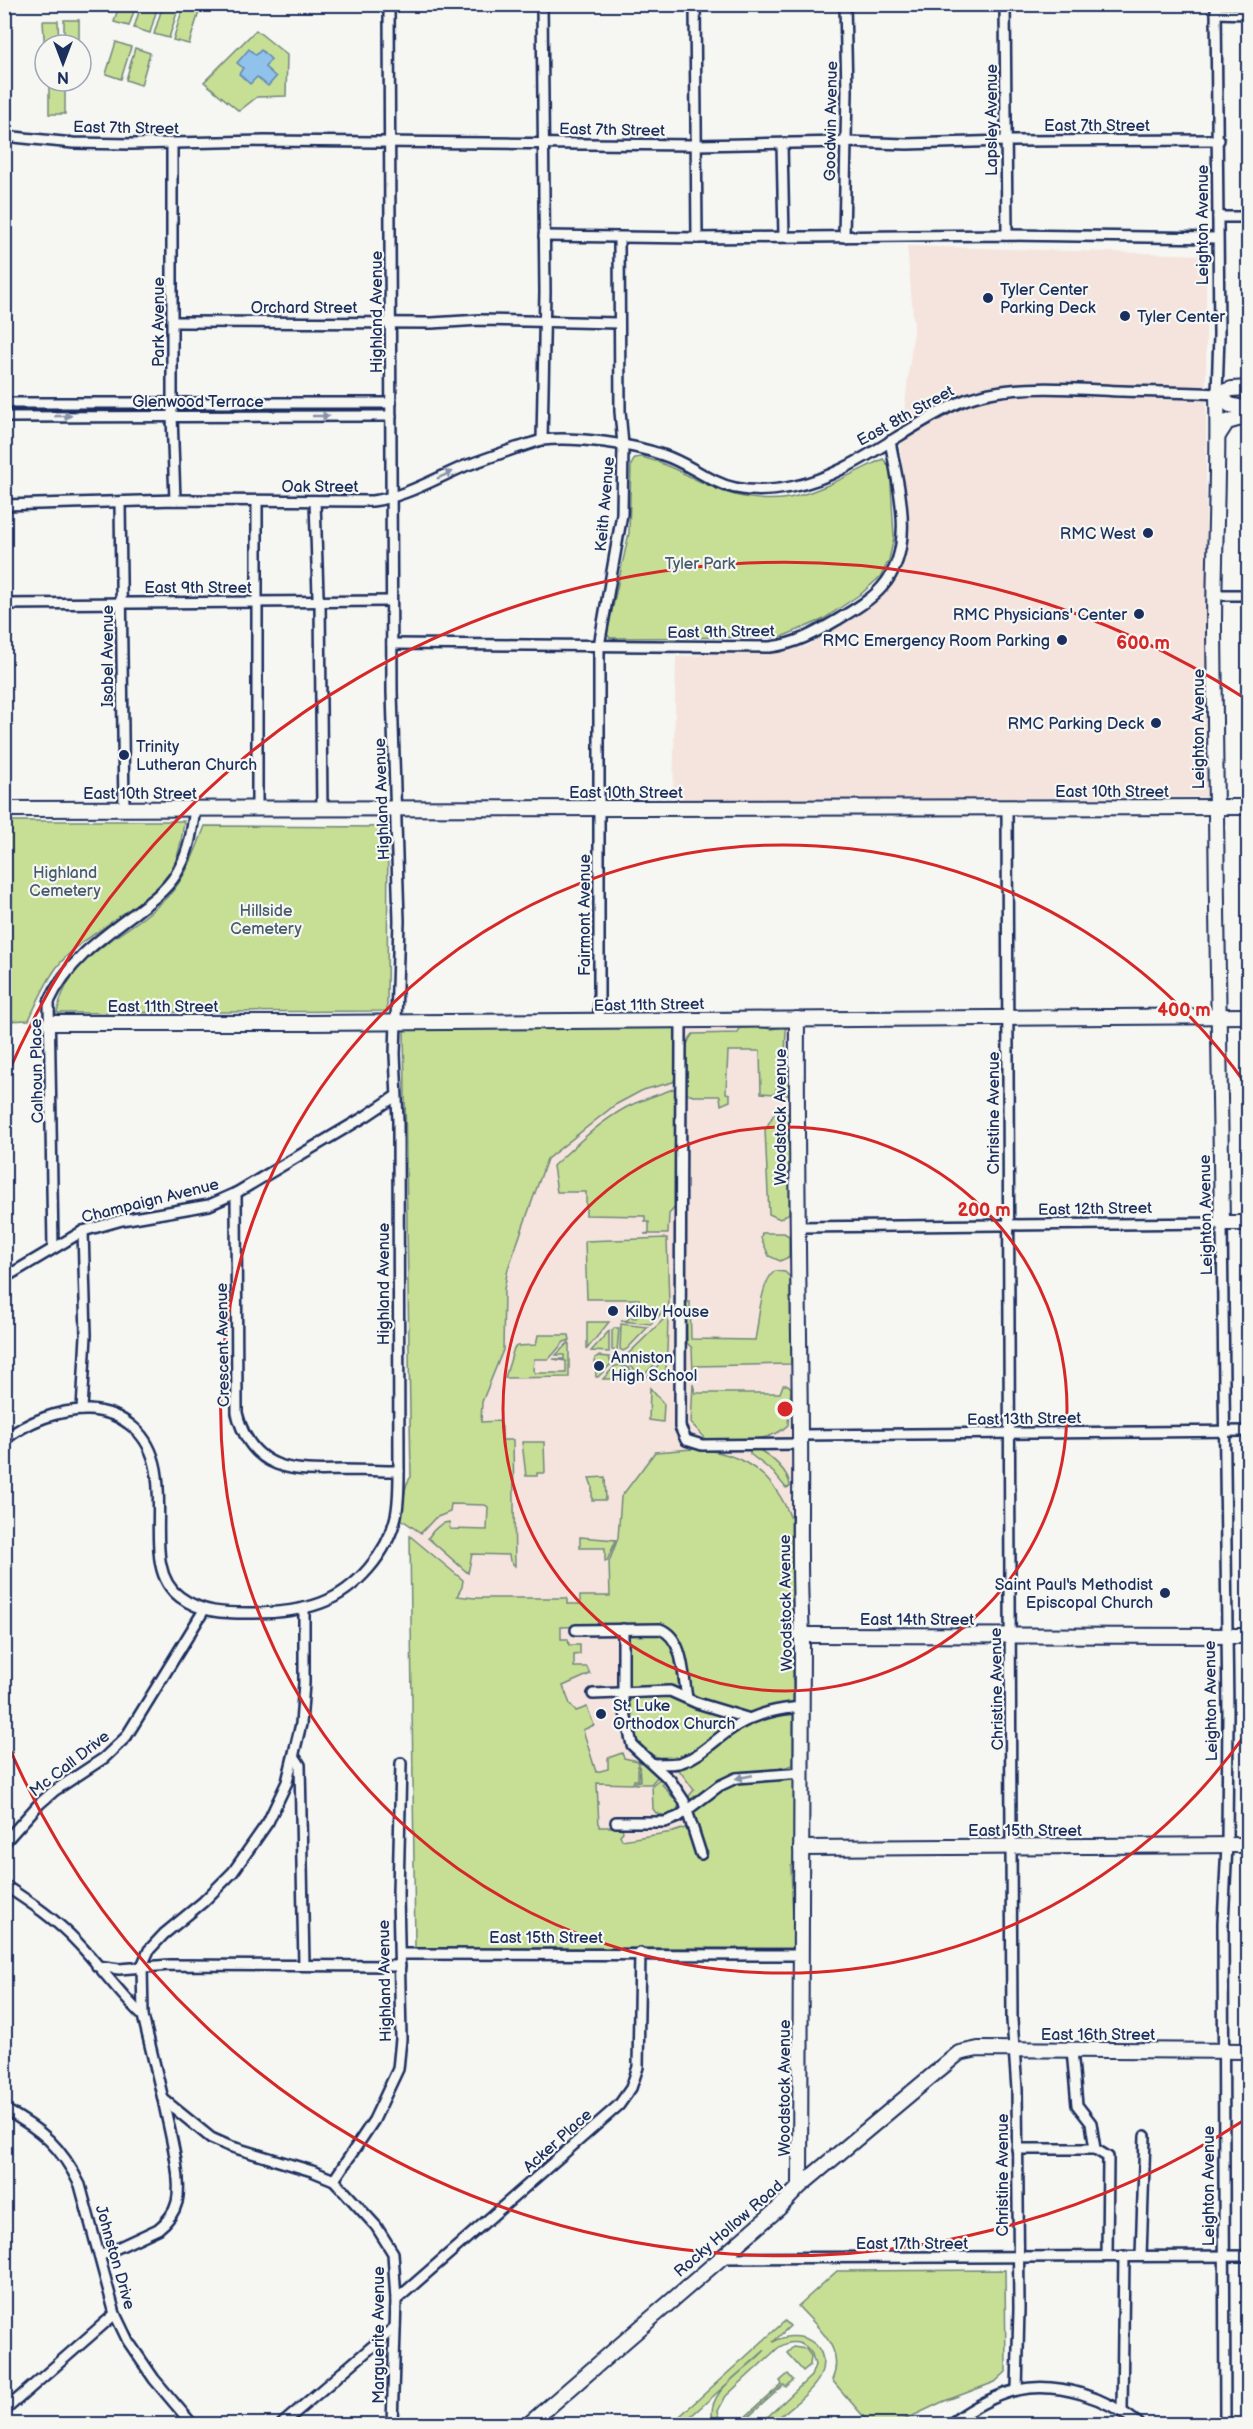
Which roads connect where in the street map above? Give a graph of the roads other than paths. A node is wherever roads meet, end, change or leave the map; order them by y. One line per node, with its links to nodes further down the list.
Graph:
1 (389, 4): 14 (street, Highland Avenue)
2 (542, 4): 11 (street)
3 (695, 4): 16 (street)
4 (845, 4): 12 (street, Goodwin Avenue)
5 (1005, 4): 10 (street, Lapsley Avenue)
6 (1216, 9): 7 (street); 9 (street, Leighton Avenue)
7 (1248, 14)
8 (4, 136): 13 (street, East 7th Street)
9 (1219, 140): 10 (street, East 7th Street); 17 (street, Leighton Avenue)
10 (1006, 141): 12 (street, East 7th Street); 19 (street, Lapsley Avenue)
11 (543, 142): 14 (street, East 7th Street); 16 (street, East 7th Street); 20 (street)
12 (845, 142): 15 (street, East 7th Street); 22 (street, Goodwin Avenue)
13 (172, 143): 14 (street, East 7th Street); 26 (street, Park Avenue)
14 (391, 143): 28 (street, Highland Avenue)
15 (782, 144): 16 (street, East 7th Street); 21 (street)
16 (696, 145): 24 (street)
17 (1218, 217): 18 (street); 25 (street, Leighton Avenue)
18 (1248, 217)
19 (1006, 235): 22 (street); 25 (street)
20 (544, 236): 23 (street); 27 (street)
21 (784, 236): 22 (street); 24 (street)
22 (843, 237)
23 (619, 238): 24 (street); 29 (street, Keith Avenue)
24 (697, 238)
25 (1217, 238): 31 (street, Leighton Avenue)
26 (173, 322): 28 (street, Orchard Street); 32 (street, Park Avenue)
27 (543, 322): 28 (street, Orchard Street); 29 (street, Orchard Street); 45 (street)
28 (391, 323): 36 (street, Highland Avenue)
29 (618, 323): 47 (street, Keith Avenue)
30 (1248, 388): 31 (street, East 8th Street)
31 (1217, 394): 37 (street, East 8th Street); 44 (street, Leighton Avenue); 46 (street, East 8th Street)
32 (172, 402): 34 (street, Glenwood Terrace); 35 (street, Glenwood Terrace); 39 (street, Park Avenue)
33 (4, 403): 34 (street, Glenwood Terrace)
34 (101, 403): 38 (street)
35 (292, 403): 36 (street, Glenwood Terrace); 40 (street)
36 (391, 403): 41 (street, Highland Avenue)
37 (1248, 408)
38 (102, 416): 39 (street, Glenwood Terrace); 43 (street, Glenwood Terrace, one-way to 38)
39 (172, 416): 40 (street, Glenwood Terrace); 49 (street, Park Avenue)
40 (292, 416): 41 (street, Glenwood Terrace, one-way to 41)
41 (391, 416): 48 (street, Highland Avenue)
42 (1248, 416): 44 (street)
43 (4, 417)
44 (1218, 436): 54 (street, Leighton Avenue)
45 (542, 440): 47 (street, Oak Street); 48 (street, Oak Street, one-way to 45)
46 (890, 441): 47 (street, East 8th Street); 62 (street, East 9th Street)
47 (623, 445): 62 (street, Keith Avenue)
48 (392, 499): 51 (street, Oak Street); 58 (street, Highland Avenue)
49 (175, 500): 50 (street, Oak Street); 52 (street, Oak Street)
50 (257, 501): 51 (street, Oak Street); 59 (street)
51 (315, 501): 57 (street)
52 (120, 503): 53 (street, Oak Street); 56 (street, Isabel Avenue)
53 (4, 505)
54 (1214, 595): 55 (street); 64 (street, Leighton Avenue)
55 (1248, 595)
56 (123, 602): 59 (street, East 9th Street); 60 (street, East 9th Street); 68 (street, Isabel Avenue)
57 (320, 602): 58 (street, East 9th Street); 59 (street, East 9th Street); 71 (street)
58 (391, 602): 61 (street, Highland Avenue)
59 (257, 603): 70 (street)
60 (4, 604)
61 (392, 644): 62 (street, East 9th Street); 72 (street, Highland Avenue)
62 (599, 646): 66 (street, Keith Avenue)
63 (1007, 807): 64 (street, East 10th Street); 66 (street, East 10th Street); 75 (street, Christine Avenue)
64 (1215, 807): 65 (street, East 10th Street); 73 (street, Leighton Avenue)
65 (1248, 807)
66 (598, 808): 72 (street, East 10th Street); 79 (street, Fairmont Avenue)
67 (4, 809): 68 (street, East 10th Street)
68 (123, 809): 69 (street, East 10th Street)
69 (195, 809): 70 (street, East 10th Street); 80 (street, Calhoun Place)
70 (258, 809): 71 (street, East 10th Street)
71 (322, 809): 72 (street, East 10th Street)
72 (396, 809): 78 (street, Highland Avenue)
73 (1218, 1016): 74 (street, East 11th Street); 75 (street, East 11th Street); 83 (street, Leighton Avenue)
74 (1248, 1016)
75 (1008, 1018): 76 (street, East 11th Street); 85 (street, Christine Avenue)
76 (797, 1019): 77 (street, East 11th Street); 86 (street, Woodstock Avenue)
77 (681, 1020): 79 (street, East 11th Street); 95 (street, East 13th Street)
78 (397, 1021): 79 (street, East 11th Street); 80 (street, East 11th Street); 81 (street, Highland Avenue)
79 (599, 1021)
80 (50, 1023): 88 (street, Calhoun Place)
81 (396, 1096): 82 (street, Champaign Avenue); 96 (street, Highland Avenue)
82 (236, 1193): 87 (street, Champaign Avenue); 96 (street, Crescent Avenue)
83 (1222, 1223): 84 (street, East 12th Street); 85 (street, East 12th Street); 91 (street, Leighton Avenue)
84 (1248, 1223)
85 (1009, 1226): 86 (street, East 12th Street); 93 (street, Christine Avenue)
86 (798, 1227): 95 (street, Woodstock Avenue)
87 (83, 1231): 88 (street, Champaign Avenue); 90 (street)
88 (53, 1247): 89 (street, Champaign Avenue)
89 (4, 1278)
90 (82, 1410): 94 (street); 98 (street)
91 (1223, 1431): 92 (street, East 13th Street); 93 (street, East 13th Street); 103 (street, Leighton Avenue)
92 (1248, 1431)
93 (1009, 1433): 95 (street, East 13th Street); 102 (street, Christine Avenue)
94 (4, 1440)
95 (800, 1440): 101 (street, Woodstock Avenue)
96 (399, 1471): 97 (street, Highland Avenue)
97 (304, 1608): 98 (street); 110 (street)
98 (204, 1610): 116 (street, Mc Call Drive)
99 (622, 1629): 100 (street); 105 (street); 107 (street)
100 (576, 1630)
101 (802, 1635): 102 (street, East 14th Street); 108 (street, Woodstock Avenue)
102 (1010, 1635): 103 (street, East 14th Street); 119 (street, Christine Avenue)
103 (1226, 1636): 104 (street, East 14th Street); 117 (street, Leighton Avenue)
104 (1248, 1636)
105 (622, 1692): 106 (street); 107 (street); 112 (street)
106 (593, 1694)
107 (687, 1698): 109 (street)
108 (802, 1707): 109 (street); 113 (street, Woodstock Avenue)
109 (750, 1719): 112 (street)
110 (294, 1756): 126 (street); 128 (street)
111 (401, 1763): 124 (street, Highland Avenue)
112 (654, 1764): 114 (street)
113 (802, 1773): 114 (street, one-way to 114); 120 (street, Woodstock Avenue)
114 (687, 1809): 115 (street); 121 (street)
115 (616, 1822)
116 (4, 1843)
117 (1227, 1845): 118 (street, East 15th Street); 119 (street, East 15th Street); 134 (street, Leighton Avenue)
118 (1248, 1845)
119 (1011, 1846): 120 (street, East 15th Street); 131 (street, Christine Avenue)
120 (801, 1848): 125 (street, Woodstock Avenue)
121 (701, 1854)
122 (4, 1885): 127 (street)
123 (640, 1953): 124 (street, East 15th Street); 125 (street, East 15th Street); 151 (street, Acker Place)
124 (400, 1954): 129 (street, Highland Avenue)
125 (801, 1955): 142 (street, Woodstock Avenue)
126 (304, 1965): 128 (street); 129 (street)
127 (97, 1966): 128 (street); 130 (street)
128 (142, 1966): 130 (street)
129 (400, 1966): 141 (street, Highland Avenue)
130 (143, 2016): 136 (street)
131 (1015, 2050): 132 (street, East 16th Street); 135 (street, East 16th Street); 139 (street, Christine Avenue)
132 (1072, 2050): 134 (street, East 16th Street); 140 (street)
133 (1248, 2051): 134 (street, East 16th Street)
134 (1223, 2052): 147 (street, Leighton Avenue)
135 (950, 2059): 142 (street, Rocky Hollow Road)
136 (163, 2099): 141 (street, Marguerite Avenue); 143 (street)
137 (4, 2109): 143 (street, Johnston Drive)
138 (1145, 2136): 146 (street)
139 (1017, 2149): 140 (street); 149 (street, Christine Avenue)
140 (1095, 2150): 144 (street)
141 (334, 2180): 151 (street, Marguerite Avenue)
142 (800, 2186): 150 (street, Rocky Hollow Road)
143 (100, 2256): 152 (street, Johnston Drive)
144 (1107, 2256): 145 (street, East 17th Street); 149 (street, East 17th Street)
145 (1124, 2256): 146 (street, East 17th Street); 156 (street)
146 (1141, 2256): 147 (street, East 17th Street)
147 (1224, 2256): 148 (street, East 17th Street); 163 (street, Leighton Avenue)
148 (1248, 2256)
149 (1018, 2257): 150 (street, East 17th Street); 154 (street, Christine Avenue)
150 (720, 2258): 160 (street, Rocky Hollow Road)
151 (396, 2300): 153 (street, Marguerite Avenue)
152 (115, 2314): 155 (street); 157 (street, Johnston Drive)
153 (395, 2327): 158 (street); 159 (street, Marguerite Avenue)
154 (1017, 2390): 156 (street); 161 (street)
155 (4, 2411)
156 (1122, 2411): 162 (street)
157 (192, 2424)
158 (282, 2424)
159 (392, 2424)
160 (529, 2424)
161 (950, 2424)
162 (1139, 2424)
163 (1225, 2424)

